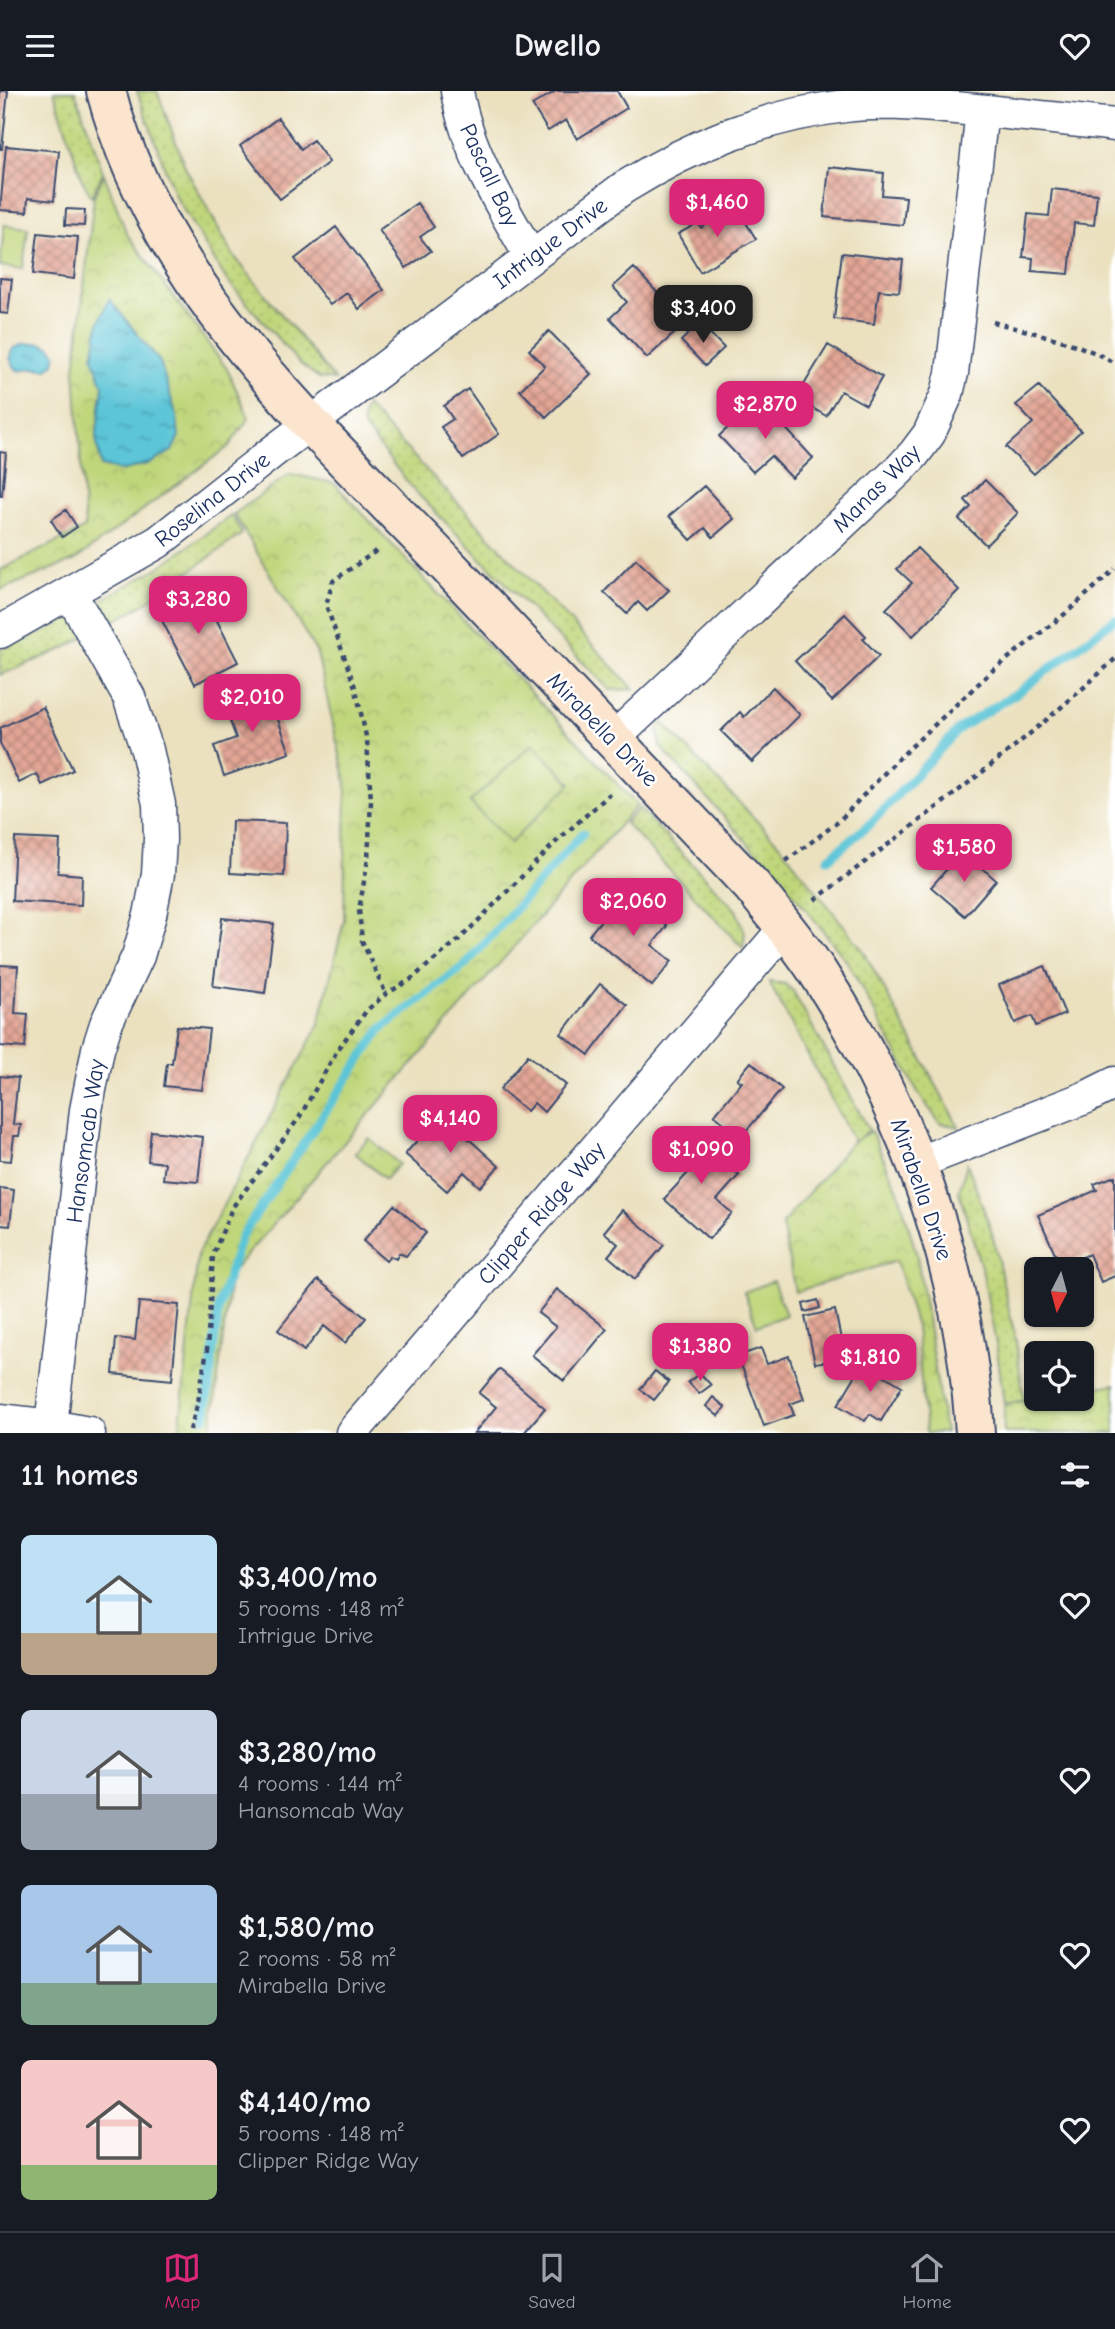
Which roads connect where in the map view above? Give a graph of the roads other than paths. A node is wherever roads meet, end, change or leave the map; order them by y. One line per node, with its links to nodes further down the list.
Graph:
1 (106, 91): 6 (street, Mirabella Drive)
2 (457, 91): 5 (street, Pascall Bay)
3 (982, 111): 4 (street, Intrigue Drive); 5 (street, Intrigue Drive); 9 (street, Manas Way)
4 (1115, 125)
5 (531, 257): 6 (street, Intrigue Drive)
6 (311, 423): 7 (street, Roselina Drive); 9 (street, Mirabella Drive)
7 (70, 593): 8 (street, Roselina Drive); 14 (street, Hansomcab Way)
8 (0, 632)
9 (614, 739): 10 (street, Mirabella Drive)
10 (785, 928): 12 (street, Mirabella Drive); 16 (street, Clipper Ridge Way)
11 (1115, 1083): 12 (street)
12 (917, 1163): 17 (street, Mirabella Drive)
13 (0, 1420): 14 (street)
14 (51, 1426): 15 (street)
15 (89, 1433)
16 (352, 1433)
17 (975, 1433)

